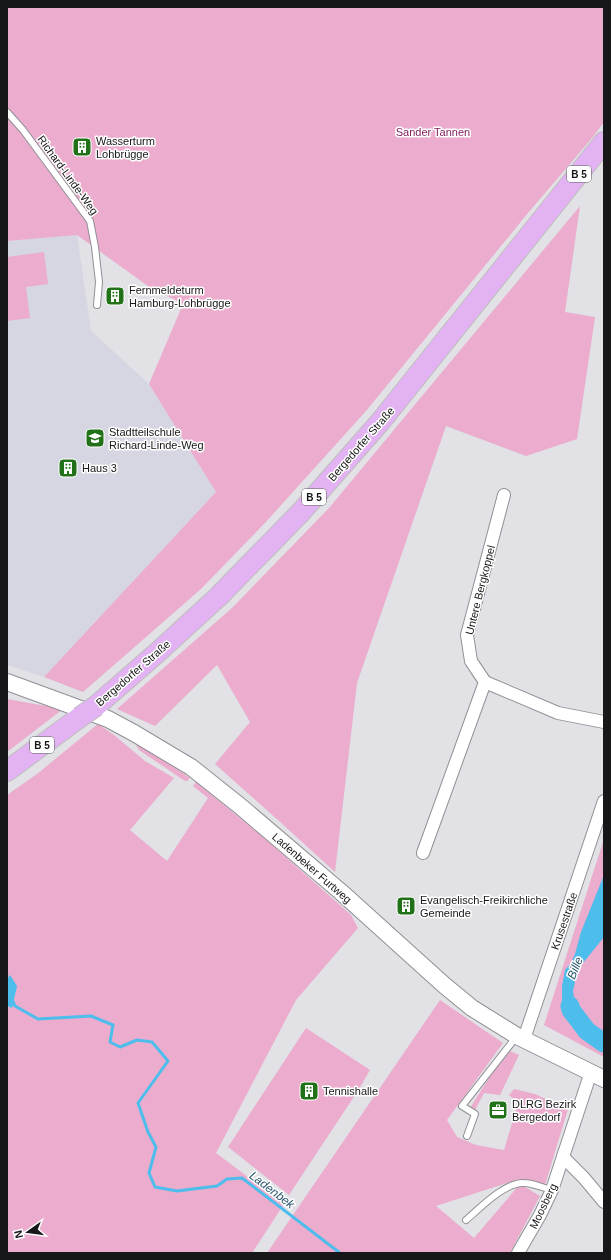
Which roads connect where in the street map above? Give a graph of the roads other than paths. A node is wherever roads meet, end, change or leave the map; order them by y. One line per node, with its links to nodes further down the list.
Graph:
1 (7, 112): 3 (lane, Richard-Linde-Weg)
2 (604, 142): 7 (main road, Bergedorfer Straße / B 5)
3 (97, 305)
4 (504, 495): 6 (street, Untere Bergkoppel)
5 (7, 682): 7 (street, Ladenbeker Furtweg)
6 (485, 682): 8 (street); 11 (street)
7 (83, 710): 9 (main road, Bergedorfer Straße / B 5); 12 (street, Ladenbeker Furtweg)
8 (604, 722)
9 (7, 771)
10 (604, 801): 12 (street, Krusestraße)
11 (423, 853)
12 (522, 1038): 13 (street, Ladenbeker Furtweg); 14 (lane)
13 (597, 1075): 15 (street, Moosberg)
14 (467, 1136)
15 (562, 1157): 16 (street, Moosberg); 17 (street)
16 (552, 1190): 18 (lane); 19 (street, Moosberg)
17 (604, 1202)
18 (466, 1220)
19 (518, 1253)

